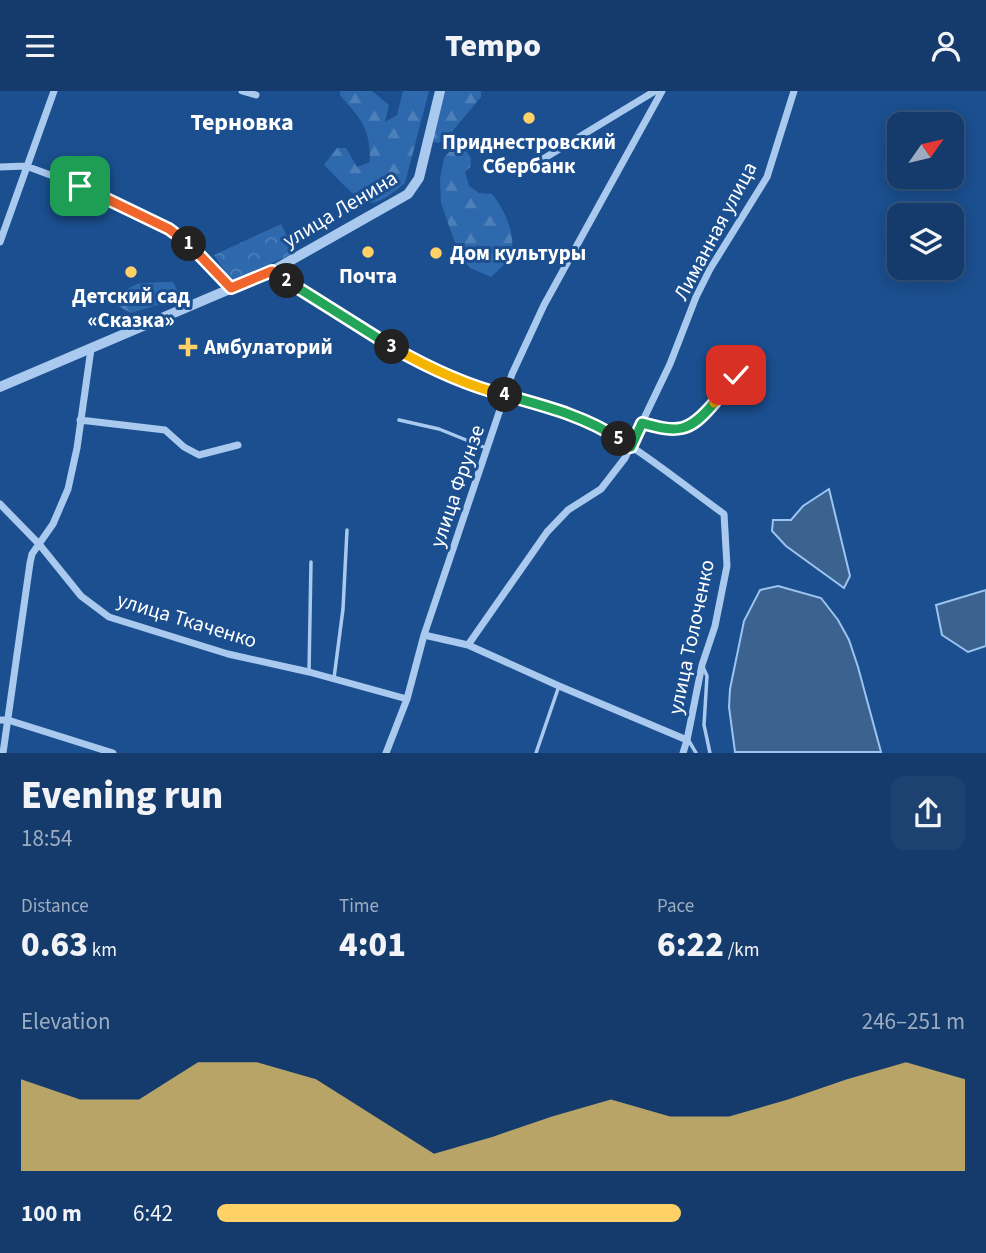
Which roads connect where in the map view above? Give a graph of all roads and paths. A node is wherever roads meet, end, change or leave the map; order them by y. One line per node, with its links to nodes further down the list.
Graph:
1 (54, 91): 9 (street)
2 (242, 91): 7 (street)
3 (440, 91): 12 (street, улица Ленина)
4 (654, 91): 8 (street)
5 (662, 91): 17 (street, улица Фрунзе)
6 (794, 91): 20 (street, Лиманная улица)
7 (256, 95)
8 (538, 162)
9 (26, 166): 10 (street); 11 (street); 13 (street)
10 (0, 167)
11 (0, 242)
12 (272, 271): 13 (street, улица Ленина); 17 (street, улица Толоченко)
13 (231, 288): 14 (street, улица Ленина)
14 (91, 349): 16 (street, улица Ленина); 18 (street)
15 (758, 354): 20 (street)
16 (0, 387)
17 (505, 395): 22 (street, улица Толоченко); 23 (street, улица Фрунзе)
18 (80, 420): 21 (street); 26 (street)
19 (399, 420): 23 (lane)
20 (642, 423): 22 (street, Лиманная улица)
21 (238, 445)
22 (631, 447): 29 (street, Лиманная улица); 30 (street, улица Толоченко)
23 (488, 449): 28 (street, улица Фрунзе)
24 (0, 504): 26 (street, улица Ткаченко)
25 (347, 530): 32 (lane)
26 (40, 544): 31 (street, улица Ткаченко); 35 (street)
27 (311, 562): 31 (lane)
28 (424, 635): 29 (street); 34 (street, улица Фрунзе)
29 (468, 645): 33 (street)
30 (702, 665): 36 (street, улица Толоченко); 43 (lane)
31 (309, 672): 32 (street, улица Ткаченко)
32 (334, 678): 34 (street, улица Ткаченко)
33 (559, 686): 36 (street); 40 (lane)
34 (407, 699): 39 (street, улица Фрунзе)
35 (4, 720): 37 (street); 38 (street)
36 (687, 740): 41 (street, улица Толоченко); 42 (lane)
37 (3, 753)
38 (113, 753)
39 (386, 753)
40 (536, 753)
41 (682, 753)
42 (696, 753)
43 (710, 753)

